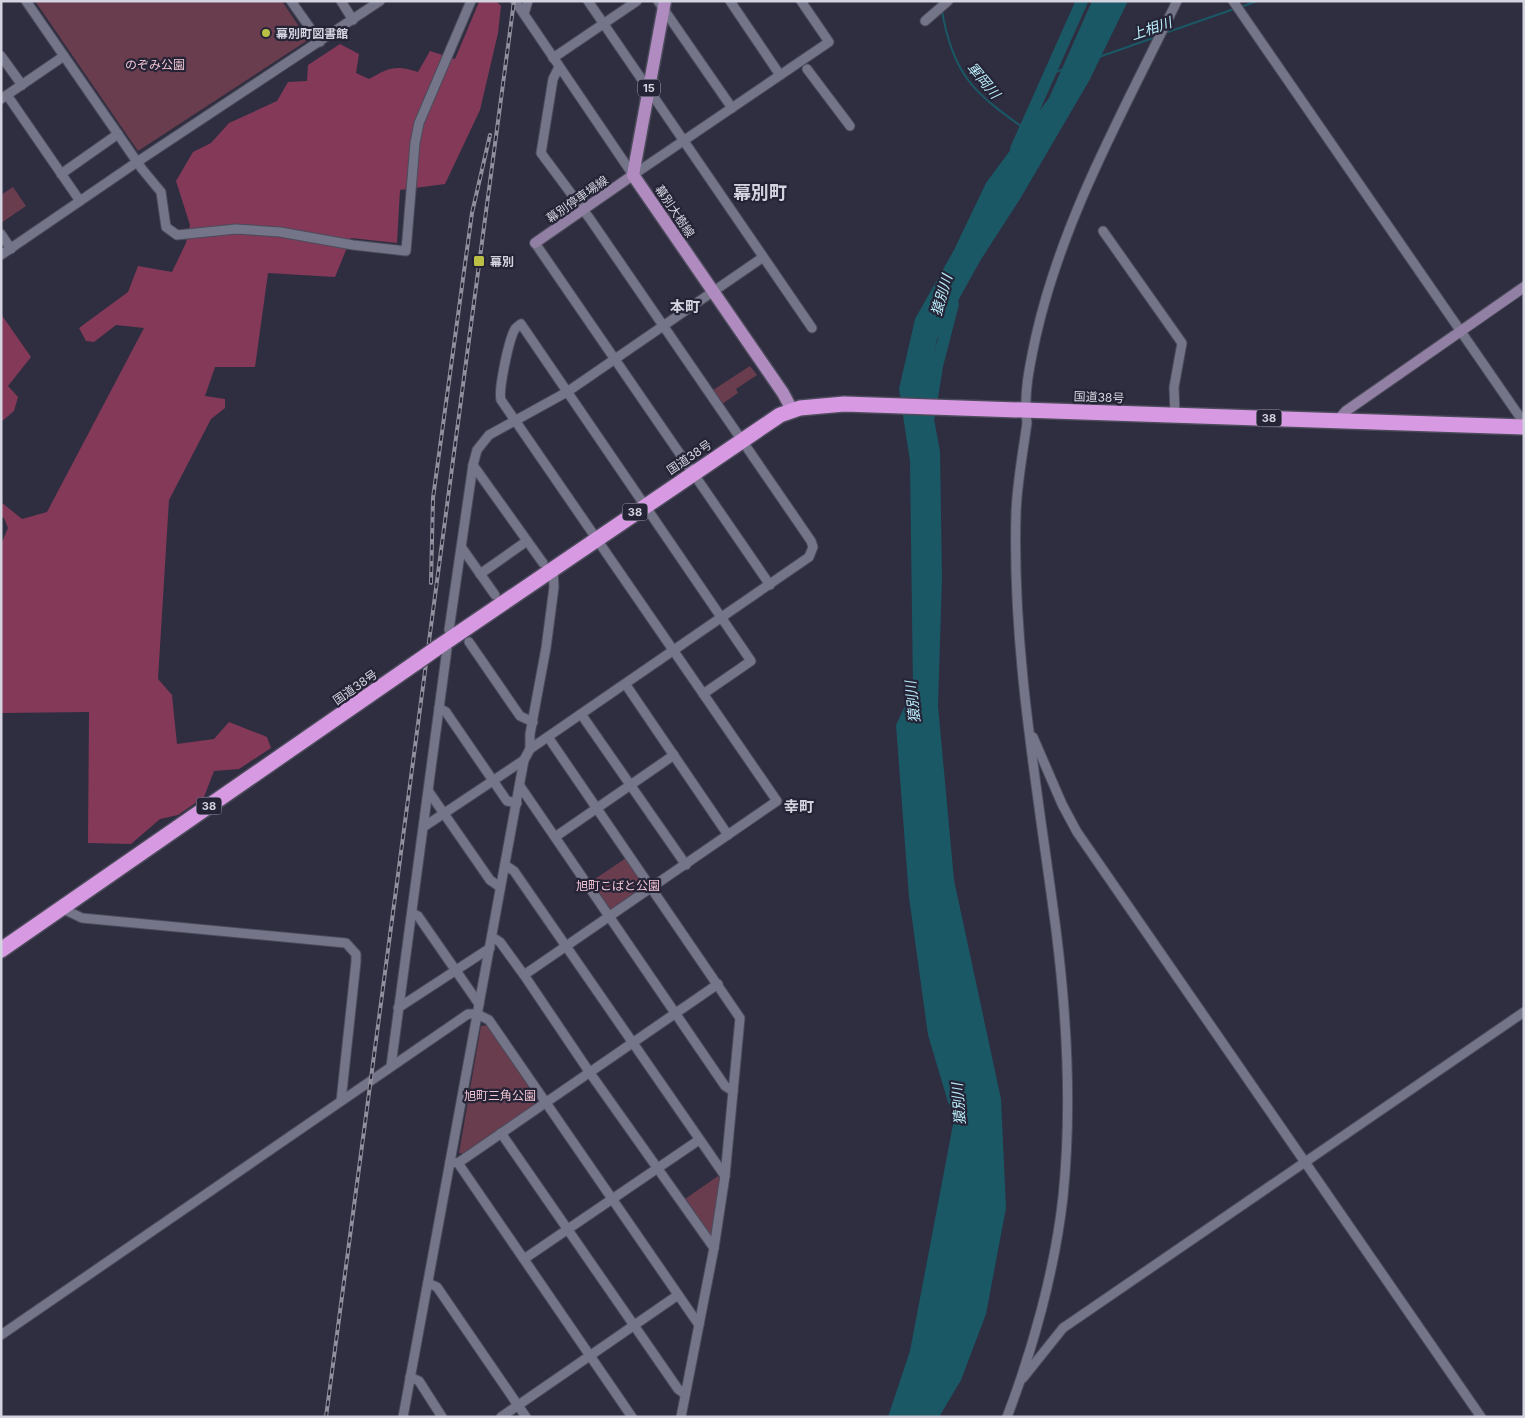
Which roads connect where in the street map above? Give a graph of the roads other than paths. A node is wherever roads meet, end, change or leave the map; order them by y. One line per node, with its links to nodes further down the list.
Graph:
1 (26, 1): 22 (street)
2 (291, 1): 20 (street)
3 (341, 1): 17 (street)
4 (380, 1): 17 (street)
5 (471, 1): 34 (street)
6 (515, 1): 16 (street)
7 (528, 1): 16 (street)
8 (588, 1): 19 (street)
9 (637, 1): 19 (street)
10 (730, 1): 26 (street)
11 (800, 1): 26 (street)
12 (948, 1): 18 (street)
13 (1178, 1): 52 (street)
14 (1233, 1): 49 (street)
15 (662, 4): 28 (main road, 15); 30 (street)
16 (524, 14): 23 (street)
17 (354, 20): 20 (street)
18 (925, 21)
19 (604, 24): 23 (street); 28 (street)
20 (320, 42): 34 (street)
21 (1, 56): 27 (street)
22 (64, 56): 27 (street); 32 (street)
23 (553, 58): 24 (street)
24 (559, 67): 36 (street); 38 (street)
25 (808, 69): 31 (street)
26 (780, 75): 30 (street)
27 (22, 85): 29 (street)
28 (648, 92): 33 (street); 36 (main road, 15)
29 (4, 97): 35 (street)
30 (732, 108): 33 (street)
31 (850, 126)
32 (118, 134): 34 (street); 35 (street)
33 (684, 141): 36 (street); 44 (street)
34 (137, 162): 37 (street)
35 (61, 174): 37 (street)
36 (633, 175): 38 (street, 幕別停車場線); 46 (main road, 幕別大樹線)
37 (80, 201): 42 (street)
38 (583, 210): 41 (street, 幕別停車場線); 47 (street)
39 (1103, 231): 54 (street)
40 (1, 234): 42 (street)
41 (535, 243): 50 (street)
42 (12, 248): 43 (street)
43 (1, 256)
44 (762, 258): 46 (street); 48 (street)
45 (1524, 287): 49 (street)
46 (714, 292): 47 (street); 53 (main road, 幕別大樹線)
47 (664, 326): 50 (street); 59 (street)
48 (812, 328)
49 (1460, 331): 56 (street); 57 (street)
50 (615, 360): 51 (street); 61 (street)
51 (567, 392): 55 (street); 55 (street); 62 (street)
52 (1020, 409): 53 (highway, 国道38号 / 38); 54 (highway, 国道38号 / 38); 80 (street)
53 (792, 410): 59 (highway, 国道38号 / 38)
54 (1175, 415): 56 (highway, 国道38号 / 38)
55 (515, 420): 60 (street); 63 (street)
56 (1338, 420): 58 (highway, 国道38号 / 38)
57 (1524, 423)
58 (1524, 427)
59 (742, 440): 61 (highway, 国道38号 / 38); 68 (street)
60 (473, 465): 64 (street); 65 (street)
61 (693, 472): 62 (highway, 国道38号 / 38); 68 (street)
62 (644, 506): 63 (highway, 国道38号 / 38); 70 (street)
63 (596, 538): 66 (highway, 国道38号 / 38); 74 (street)
64 (527, 541): 66 (street); 67 (street)
65 (462, 548): 67 (street); 71 (street)
66 (548, 566): 73 (highway, 国道38号 / 38); 79 (street)
67 (480, 574): 69 (street)
68 (770, 585): 70 (street)
69 (495, 595)
70 (722, 618): 74 (street); 76 (street)
71 (449, 630)
72 (469, 642): 79 (street)
73 (442, 649): 77 (street); 99 (highway, 国道38号 / 38, bridge)
74 (674, 651): 75 (street); 76 (street)
75 (626, 685): 78 (street); 83 (street)
76 (703, 694): 93 (street)
77 (439, 708): 85 (street); 88 (street)
78 (581, 714): 81 (street); 86 (street)
79 (533, 722): 82 (street)
80 (1030, 730): 123 (street); 137 (street)
81 (548, 737): 82 (street); 90 (street)
82 (530, 749): 84 (street)
83 (674, 755): 86 (street); 93 (street)
84 (524, 760): 85 (street); 87 (street)
85 (493, 780): 89 (street); 91 (street)
86 (630, 785): 90 (street); 96 (street)
87 (520, 786): 89 (street); 94 (street)
88 (429, 792): 91 (street); 92 (street)
89 (517, 803): 95 (street)
90 (597, 808): 94 (street); 98 (street)
91 (444, 814): 92 (street); 97 (street)
92 (425, 826): 100 (street)
93 (728, 835): 96 (street)
94 (554, 837): 101 (street)
95 (505, 865): 97 (street); 103 (street)
96 (686, 865): 98 (street)
97 (500, 887): 102 (street)
98 (652, 888): 101 (street); 108 (street)
99 (61, 908): 105 (highway, 国道38号 / 38); 118 (street)
100 (412, 913): 106 (street); 110 (street)
101 (609, 917): 103 (street); 113 (street)
102 (492, 938): 104 (street); 107 (street)
103 (567, 946): 107 (street); 114 (street)
104 (490, 948): 106 (street); 109 (street)
105 (1, 950)
106 (455, 971): 109 (street); 110 (street)
107 (524, 975): 116 (street)
108 (718, 984): 113 (street); 117 (street)
109 (479, 1004): 112 (street)
110 (398, 1008): 115 (street)
111 (1524, 1012): 123 (street)
112 (477, 1014): 115 (street); 119 (street); 122 (street)
113 (676, 1014): 114 (street); 117 (street)
114 (633, 1043): 116 (street); 121 (street)
115 (391, 1066): 118 (street)
116 (590, 1073): 119 (street); 124 (street)
117 (733, 1090): 125 (street)
118 (341, 1101): 134 (street)
119 (546, 1102): 120 (street); 126 (street)
120 (502, 1133): 122 (street); 127 (street)
121 (699, 1140): 124 (street); 125 (street)
122 (454, 1162): 129 (street); 130 (street)
123 (1304, 1162): 137 (street); 147 (street)
124 (656, 1169): 126 (street); 128 (street)
125 (725, 1176): 128 (street)
126 (612, 1200): 127 (street); 131 (street)
127 (568, 1230): 129 (street); 133 (street)
128 (714, 1248): 132 (street)
129 (524, 1259): 135 (street)
130 (428, 1283): 136 (street); 139 (street)
131 (678, 1295): 132 (street); 133 (street)
132 (699, 1325): 138 (street)
133 (633, 1326): 135 (street); 138 (street)
134 (1, 1335)
135 (590, 1355): 139 (street); 144 (street)
136 (410, 1377): 140 (street); 141 (street)
137 (1020, 1383): 146 (street)
138 (685, 1394): 145 (street)
139 (518, 1405): 142 (street); 143 (street)
140 (403, 1417)
141 (442, 1417)
142 (501, 1417)
143 (526, 1417)
144 (632, 1417)
145 (681, 1417)
146 (1007, 1417)
147 (1481, 1417)

